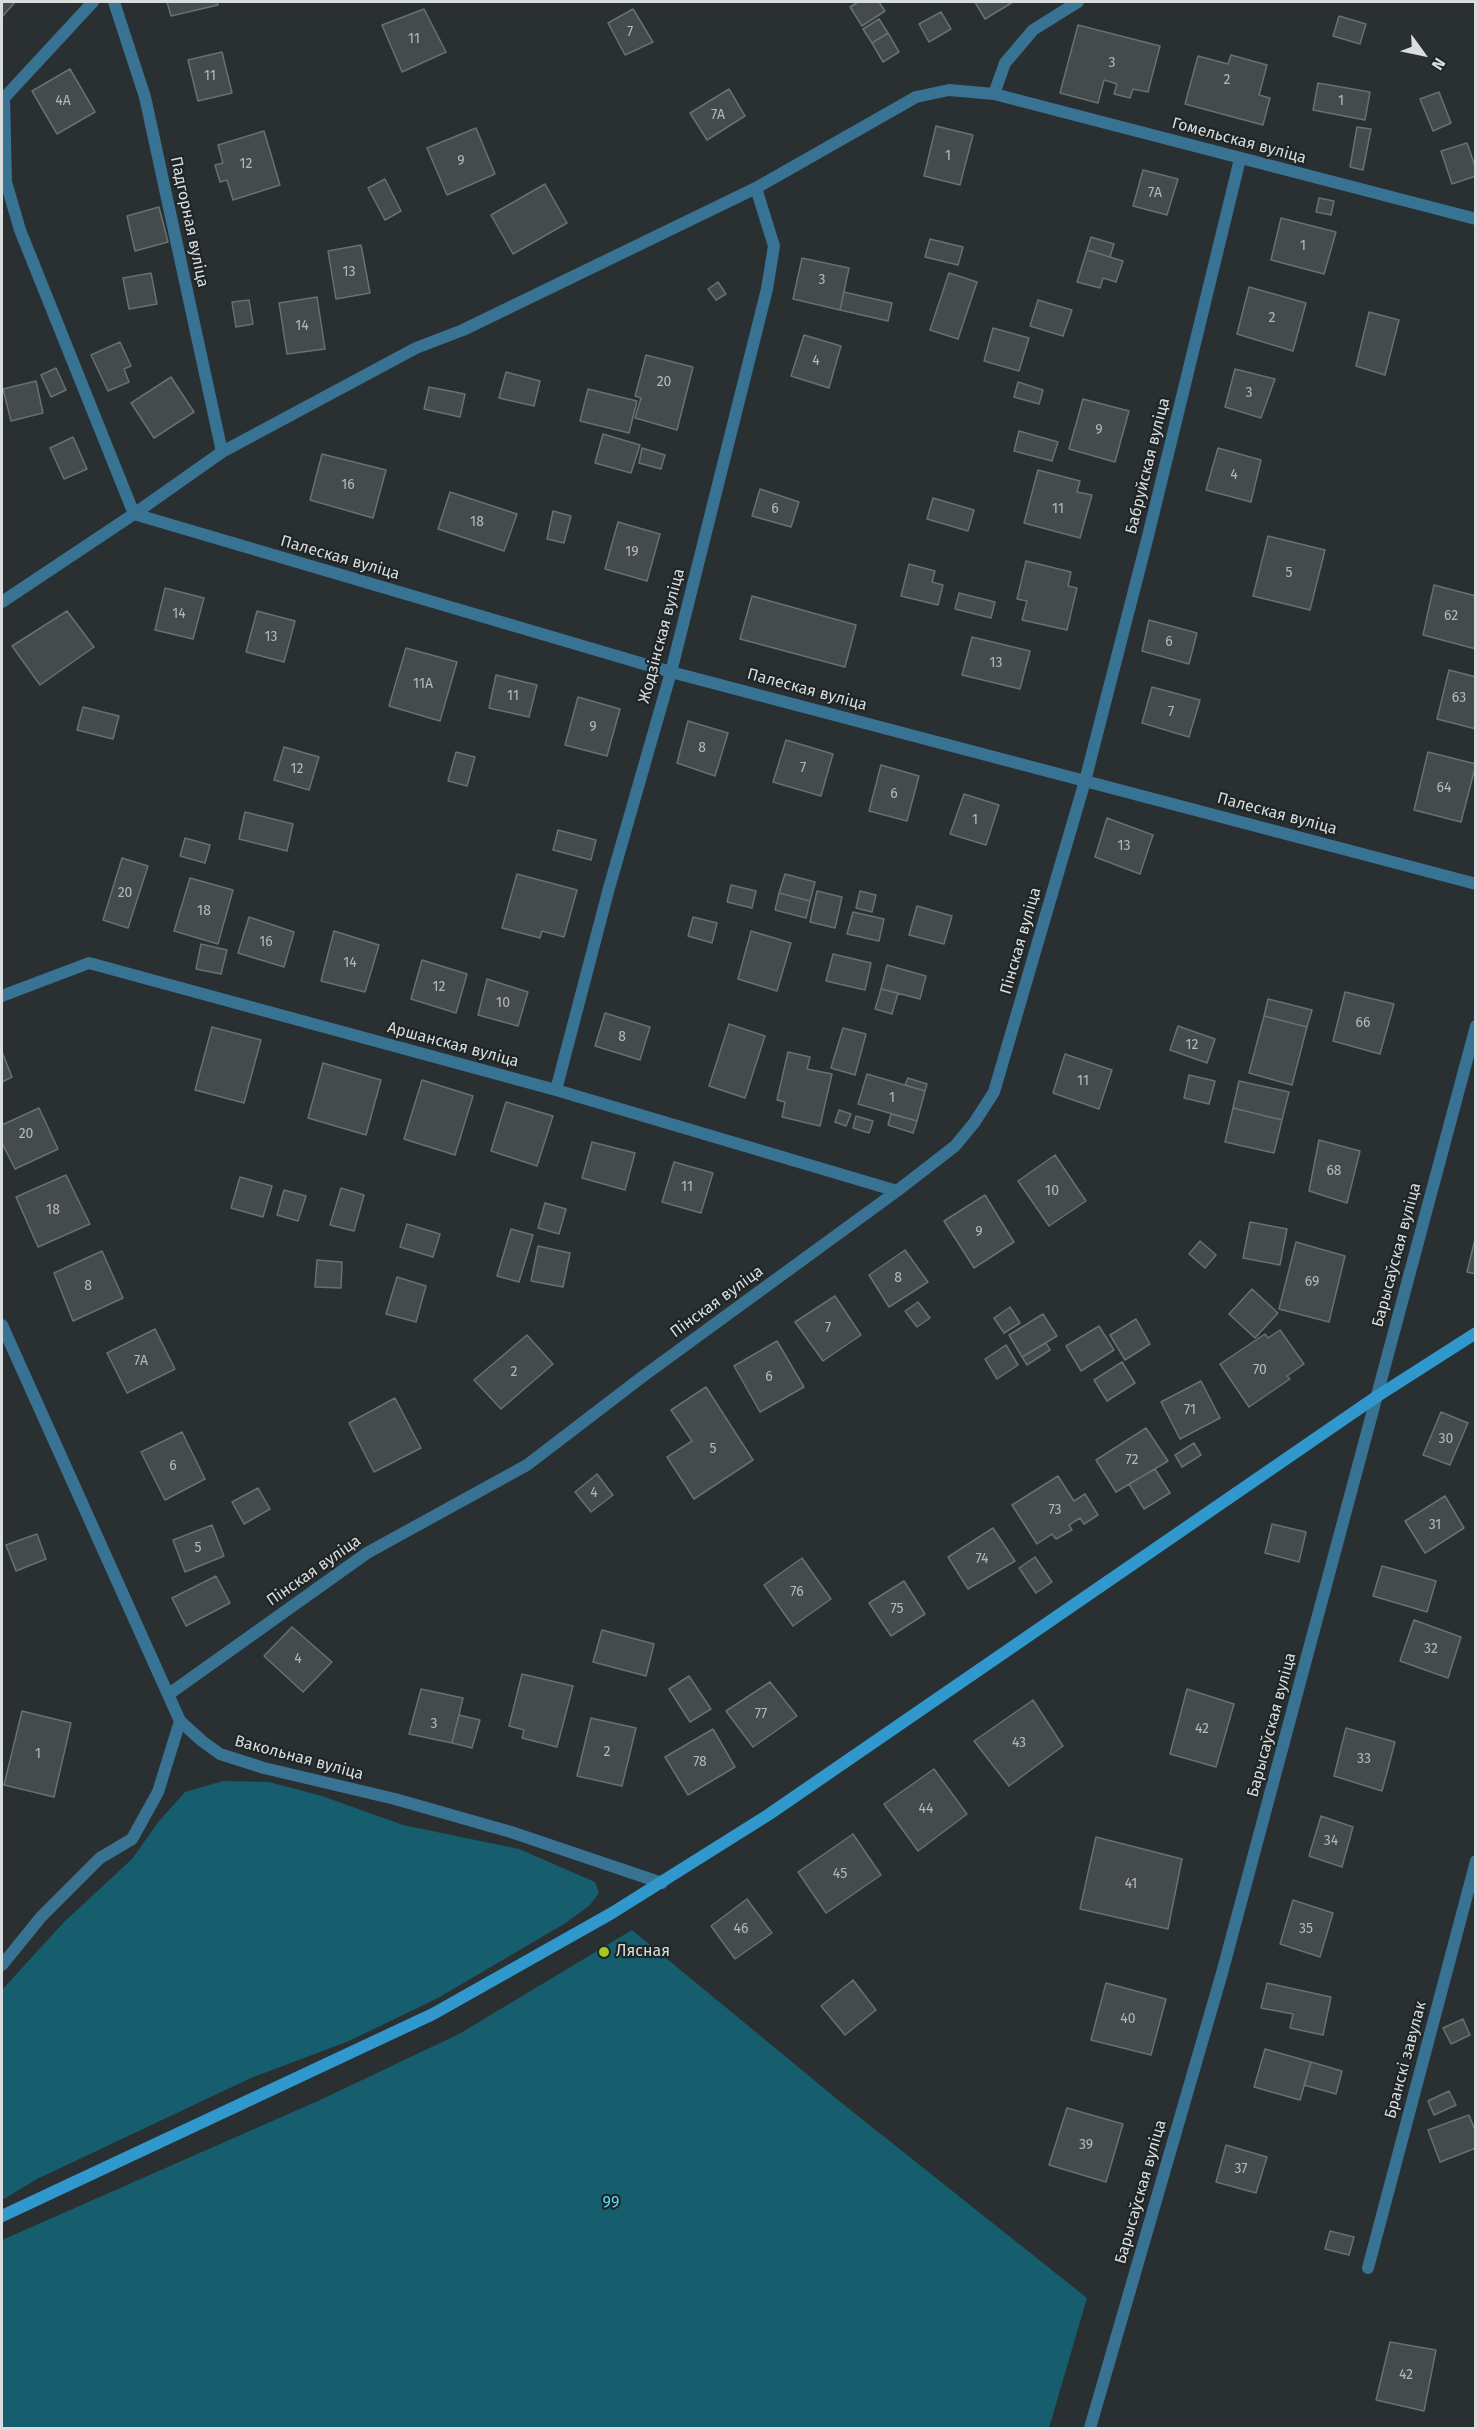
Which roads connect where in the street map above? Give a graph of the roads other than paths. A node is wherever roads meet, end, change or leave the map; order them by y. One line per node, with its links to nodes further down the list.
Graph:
1 (93, 2): 9 (street)
2 (114, 2): 8 (street, Падгорная вуліца)
3 (1078, 2): 4 (street)
4 (994, 94): 5 (street, Гомельская вуліца); 6 (street, Гомельская вуліца)
5 (1240, 159): 7 (street, Гомельская вуліца); 12 (street, Бабруйская вуліца)
6 (756, 188): 8 (street, Гомельская вуліца); 11 (street, Жодзінская вуліца)
7 (1476, 219)
8 (222, 452): 9 (street, Гомельская вуліца)
9 (134, 514): 10 (street, Гомельская вуліца); 11 (street, Палеская вуліца)
10 (2, 602)
11 (671, 672): 12 (street, Палеская вуліца); 16 (street, Жодзінская вуліца)
12 (1085, 781): 13 (street, Палеская вуліца); 17 (street, Пінская вуліца)
13 (1476, 884)
14 (2, 996): 16 (street, Аршанская вуліца)
15 (1476, 1026): 20 (street, Барысаўская вуліца)
16 (556, 1090): 17 (street, Аршанская вуліца)
17 (897, 1191): 21 (street, Пінская вуліца)
18 (2, 1325): 21 (street, Вакольная вуліца)
19 (1476, 1333): 20 (main road)
20 (1376, 1397): 24 (main road); 28 (street, Барысаўская вуліца)
21 (169, 1694): 22 (street, Вакольная вуліца)
22 (180, 1721): 24 (street, Вакольная вуліца); 25 (street)
23 (1476, 1861): 27 (street, Бранскі завулак)
24 (662, 1884): 26 (main road)
25 (2, 1965)
26 (2, 2216)
27 (1368, 2268)
28 (1090, 2428)

